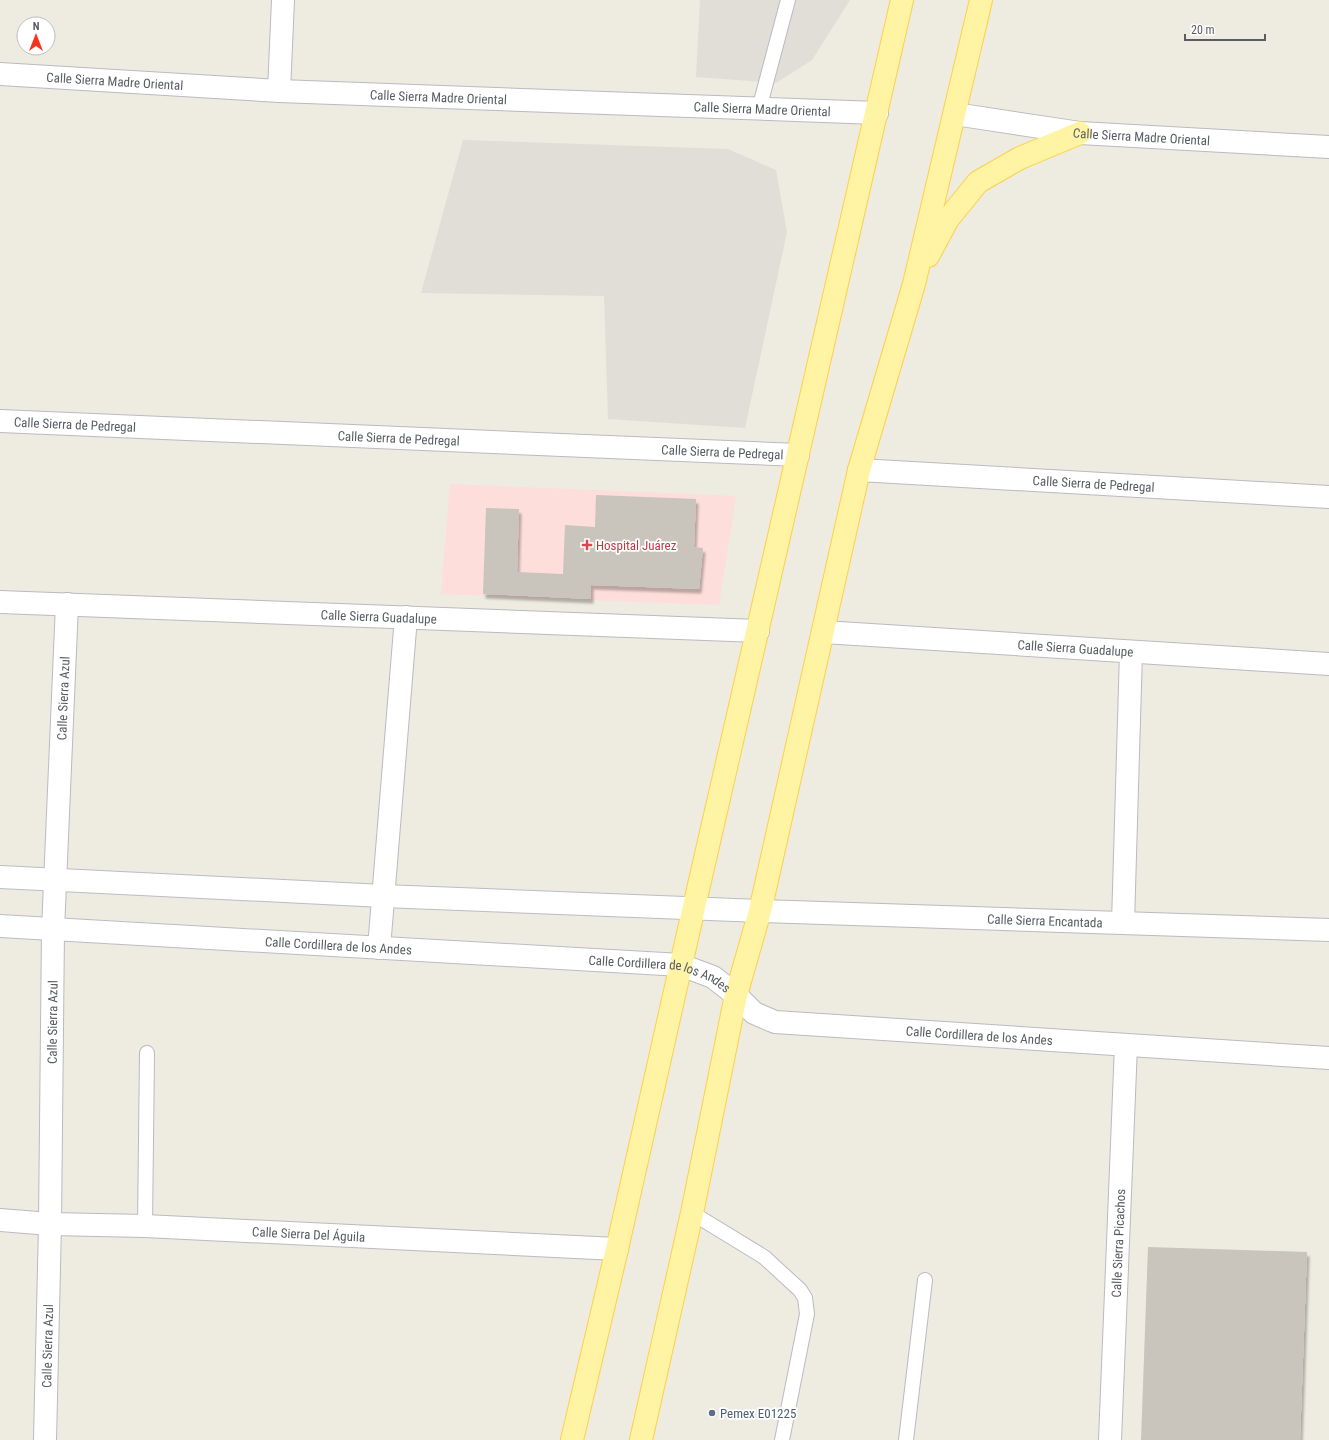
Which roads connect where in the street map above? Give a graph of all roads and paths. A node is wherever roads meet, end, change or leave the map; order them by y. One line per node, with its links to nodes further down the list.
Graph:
1 (283, 0): 6 (street)
2 (788, 0): 7 (lane)
3 (902, 0): 8 (main road)
4 (981, 0): 9 (main road)
5 (0, 74): 6 (street, Calle Sierra Madre Oriental)
6 (278, 91): 7 (street, Calle Sierra Madre Oriental)
7 (759, 109): 8 (street, Calle Sierra Madre Oriental)
8 (876, 113): 14 (main road)
9 (955, 114): 10 (street, Calle Sierra Madre Oriental); 12 (main road)
10 (1080, 133): 11 (street, Calle Sierra Madre Oriental); 12 (main road)
11 (1329, 147)
12 (914, 284): 15 (main road)
13 (0, 421): 14 (street, Calle Sierra de Pedregal)
14 (798, 455): 20 (main road)
15 (859, 470): 16 (street, Calle Sierra de Pedregal); 21 (main road)
16 (1329, 497)
17 (0, 602): 18 (street, Calle Sierra Guadalupe)
18 (67, 604): 19 (street, Calle Sierra Guadalupe); 25 (street, Calle Sierra Azul)
19 (406, 617): 20 (street, Calle Sierra Guadalupe); 26 (street)
20 (758, 631): 27 (main road)
21 (823, 632): 22 (street, Calle Sierra Guadalupe); 28 (main road)
22 (1131, 652): 23 (street, Calle Sierra Guadalupe); 29 (street)
23 (1329, 664)
24 (0, 877): 25 (street)
25 (55, 880): 26 (street); 31 (street, Calle Sierra Azul)
26 (383, 896): 27 (street); 33 (street)
27 (694, 908): 28 (street); 34 (main road)
28 (760, 911): 29 (street, Calle Sierra Encantada); 35 (main road)
29 (1123, 923): 32 (street, Calle Sierra Encantada)
30 (0, 926): 31 (street, Calle Cordillera de los Andes)
31 (53, 930): 33 (street, Calle Cordillera de los Andes); 41 (street, Calle Sierra Azul)
32 (1329, 930)
33 (379, 948): 34 (street, Calle Cordillera de los Andes)
34 (681, 965): 35 (street, Calle Cordillera de los Andes); 43 (main road)
35 (736, 995): 36 (street, Calle Cordillera de los Andes); 39 (main road)
36 (1126, 1045): 38 (street, Calle Cordillera de los Andes); 50 (street, Calle Sierra Picachos)
37 (147, 1053): 42 (lane)
38 (1329, 1058)
39 (692, 1213): 47 (main road); 48 (lane)
40 (0, 1220): 41 (street, Calle Sierra Del Águila)
41 (50, 1224): 42 (street, Calle Sierra Del Águila); 45 (street, Calle Sierra Azul)
42 (145, 1226): 43 (street, Calle Sierra Del Águila)
43 (617, 1249): 46 (main road)
44 (925, 1280): 49 (lane)
45 (45, 1440)
46 (572, 1440)
47 (641, 1440)
48 (782, 1440)
49 (906, 1440)
50 (1110, 1440)

